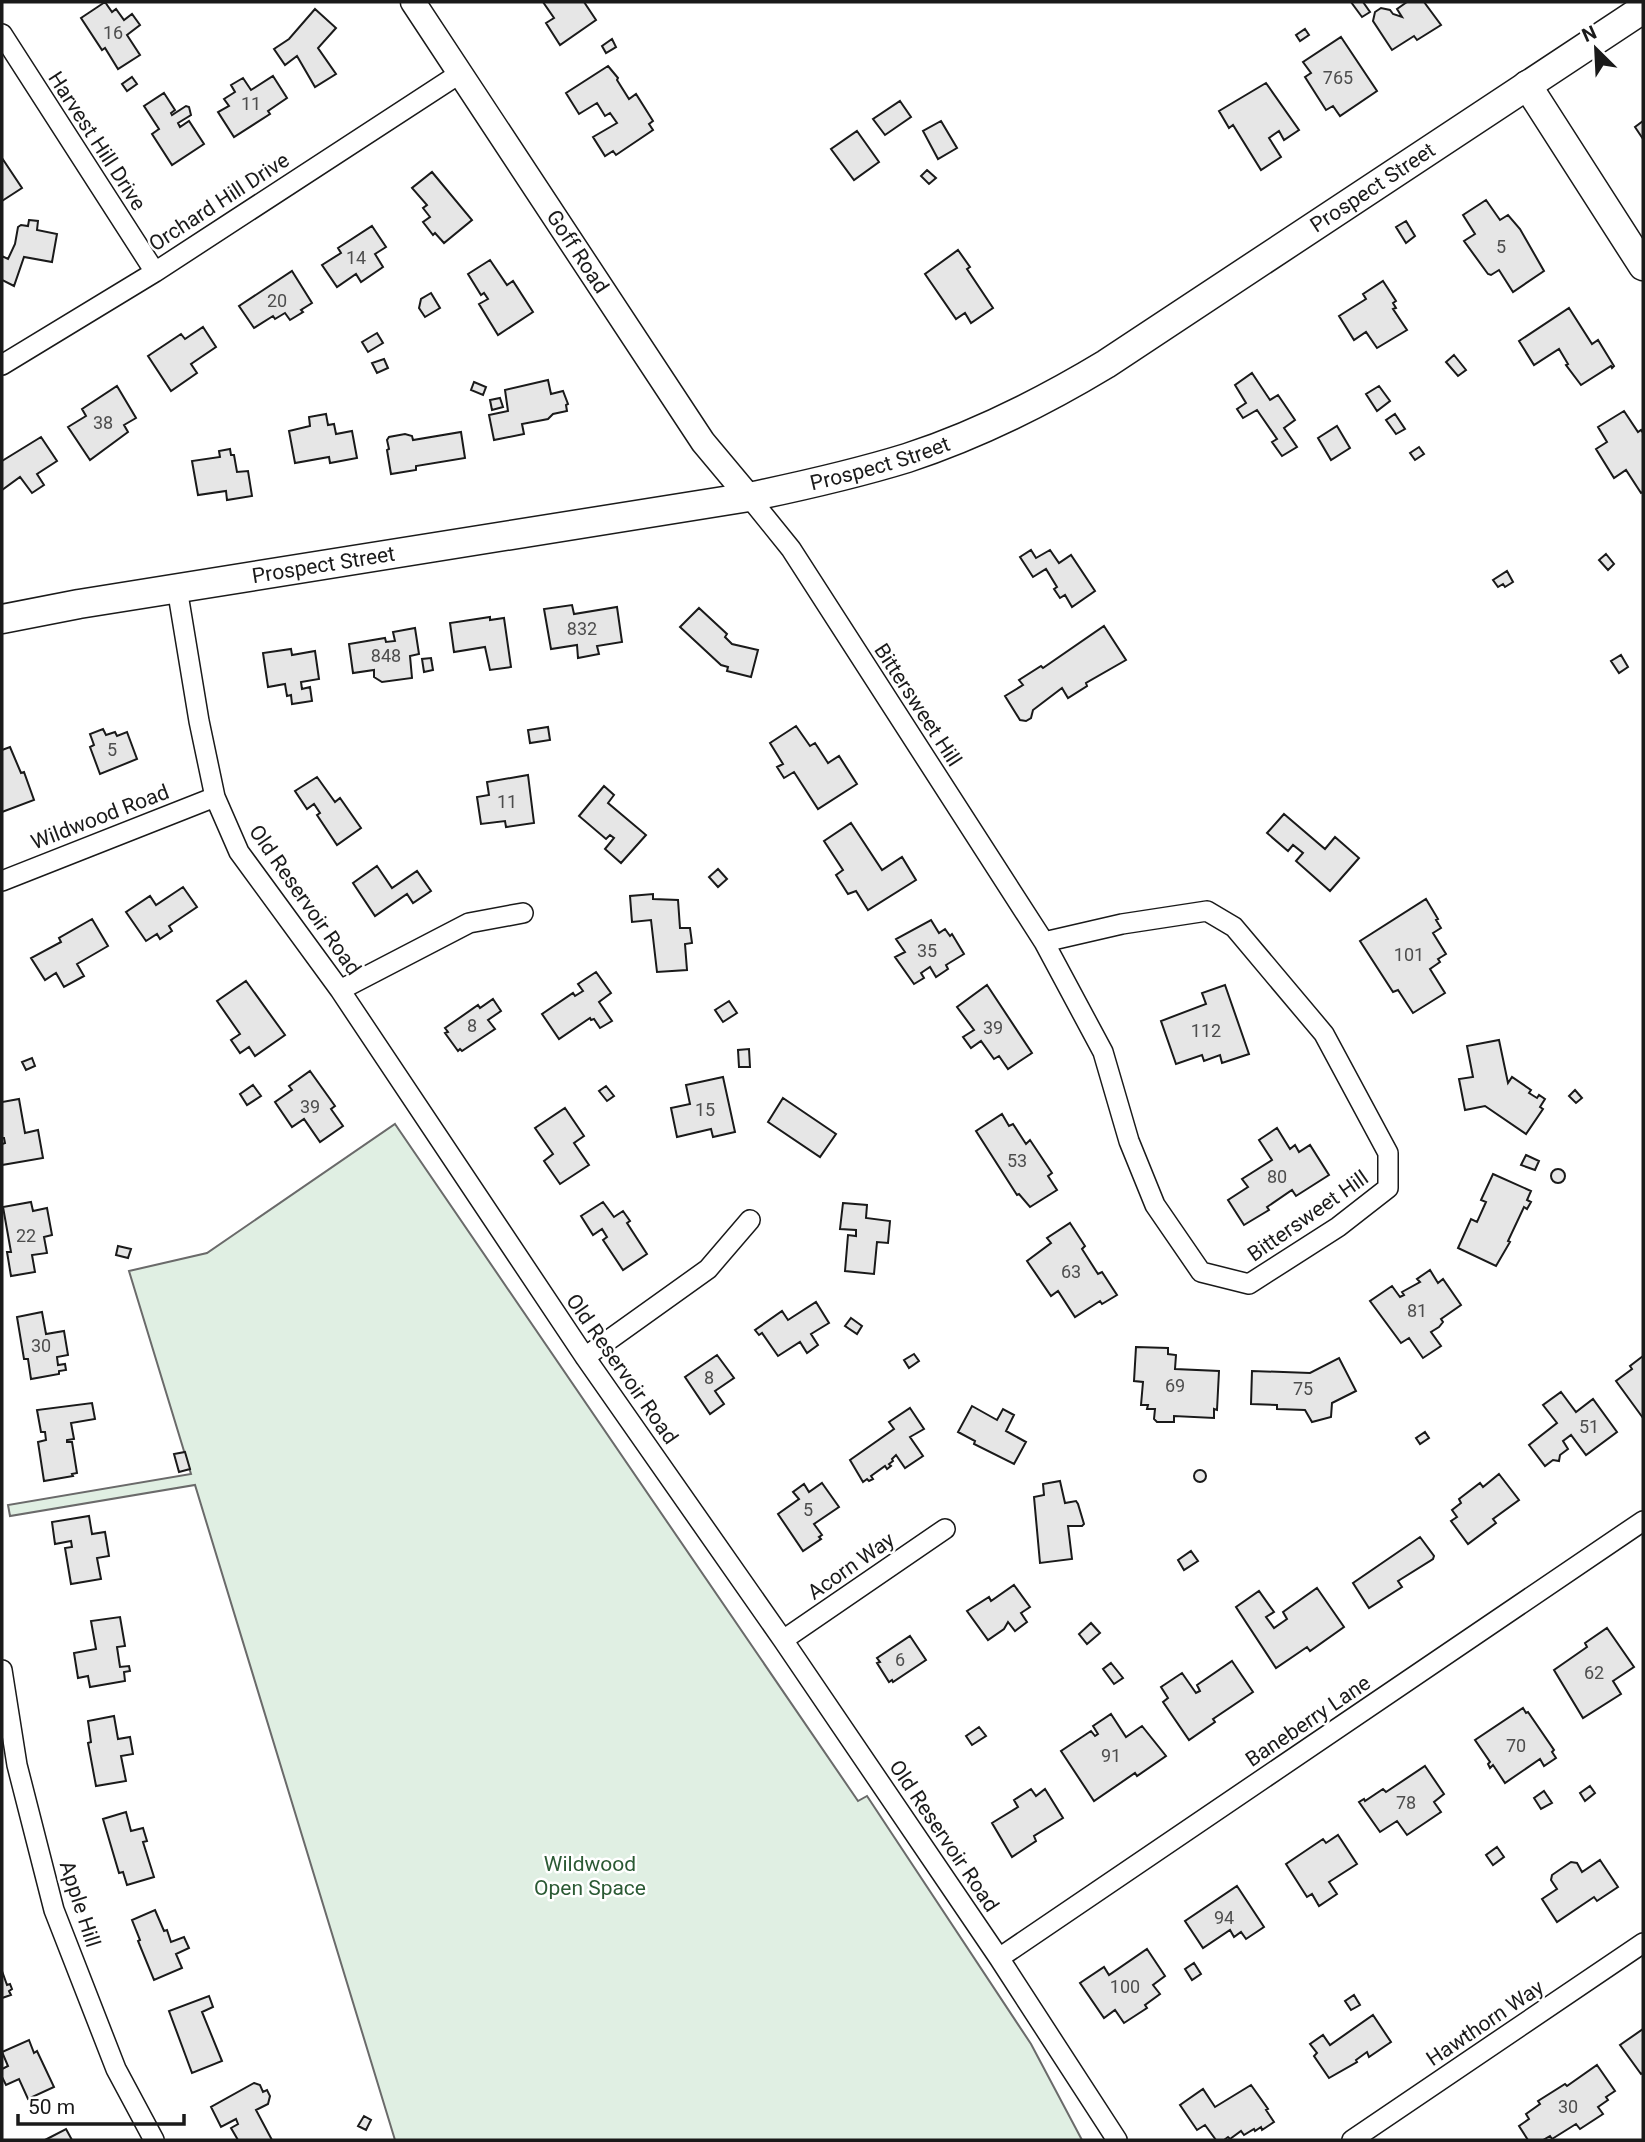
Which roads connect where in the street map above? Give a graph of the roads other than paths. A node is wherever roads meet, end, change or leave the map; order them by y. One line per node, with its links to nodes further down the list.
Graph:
1 (412, 2): 4 (street, Goff Road)
2 (1643, 9): 5 (main road, Prospect Street)
3 (2, 34): 7 (street, Harvest Hill Drive)
4 (459, 74): 7 (street, Orchard Hill Drive); 9 (street, Goff Road)
5 (1527, 85): 6 (main road); 9 (main road, Prospect Street)
6 (1643, 266)
7 (155, 272): 8 (street, Orchard Hill Drive)
8 (2, 365)
9 (750, 496): 10 (main road, Prospect Street); 15 (street, Bittersweet Hill)
10 (177, 588): 11 (main road, Prospect Street); 12 (street, Old Reservoir Road)
11 (2, 619)
12 (215, 797): 13 (street, Wildwood Road); 16 (street, Old Reservoir Road)
13 (2, 881)
14 (523, 913): 16 (street)
15 (1044, 942): 15 (street, Bittersweet Hill)
16 (340, 990): 18 (street, Old Reservoir Road)
17 (750, 1220): 18 (street)
18 (584, 1357): 21 (street, Old Reservoir Road)
19 (1643, 1521): 24 (street, Baneberry Lane)
20 (945, 1529): 21 (street, Acorn Way)
21 (783, 1640): 24 (street, Old Reservoir Road)
22 (2, 1670): 25 (street, Apple Hill)
23 (1643, 1944): 27 (street, Hawthorn Way)
24 (999, 1958): 26 (street, Old Reservoir Road)
25 (154, 2140)
26 (1117, 2140)
27 (1352, 2140)

